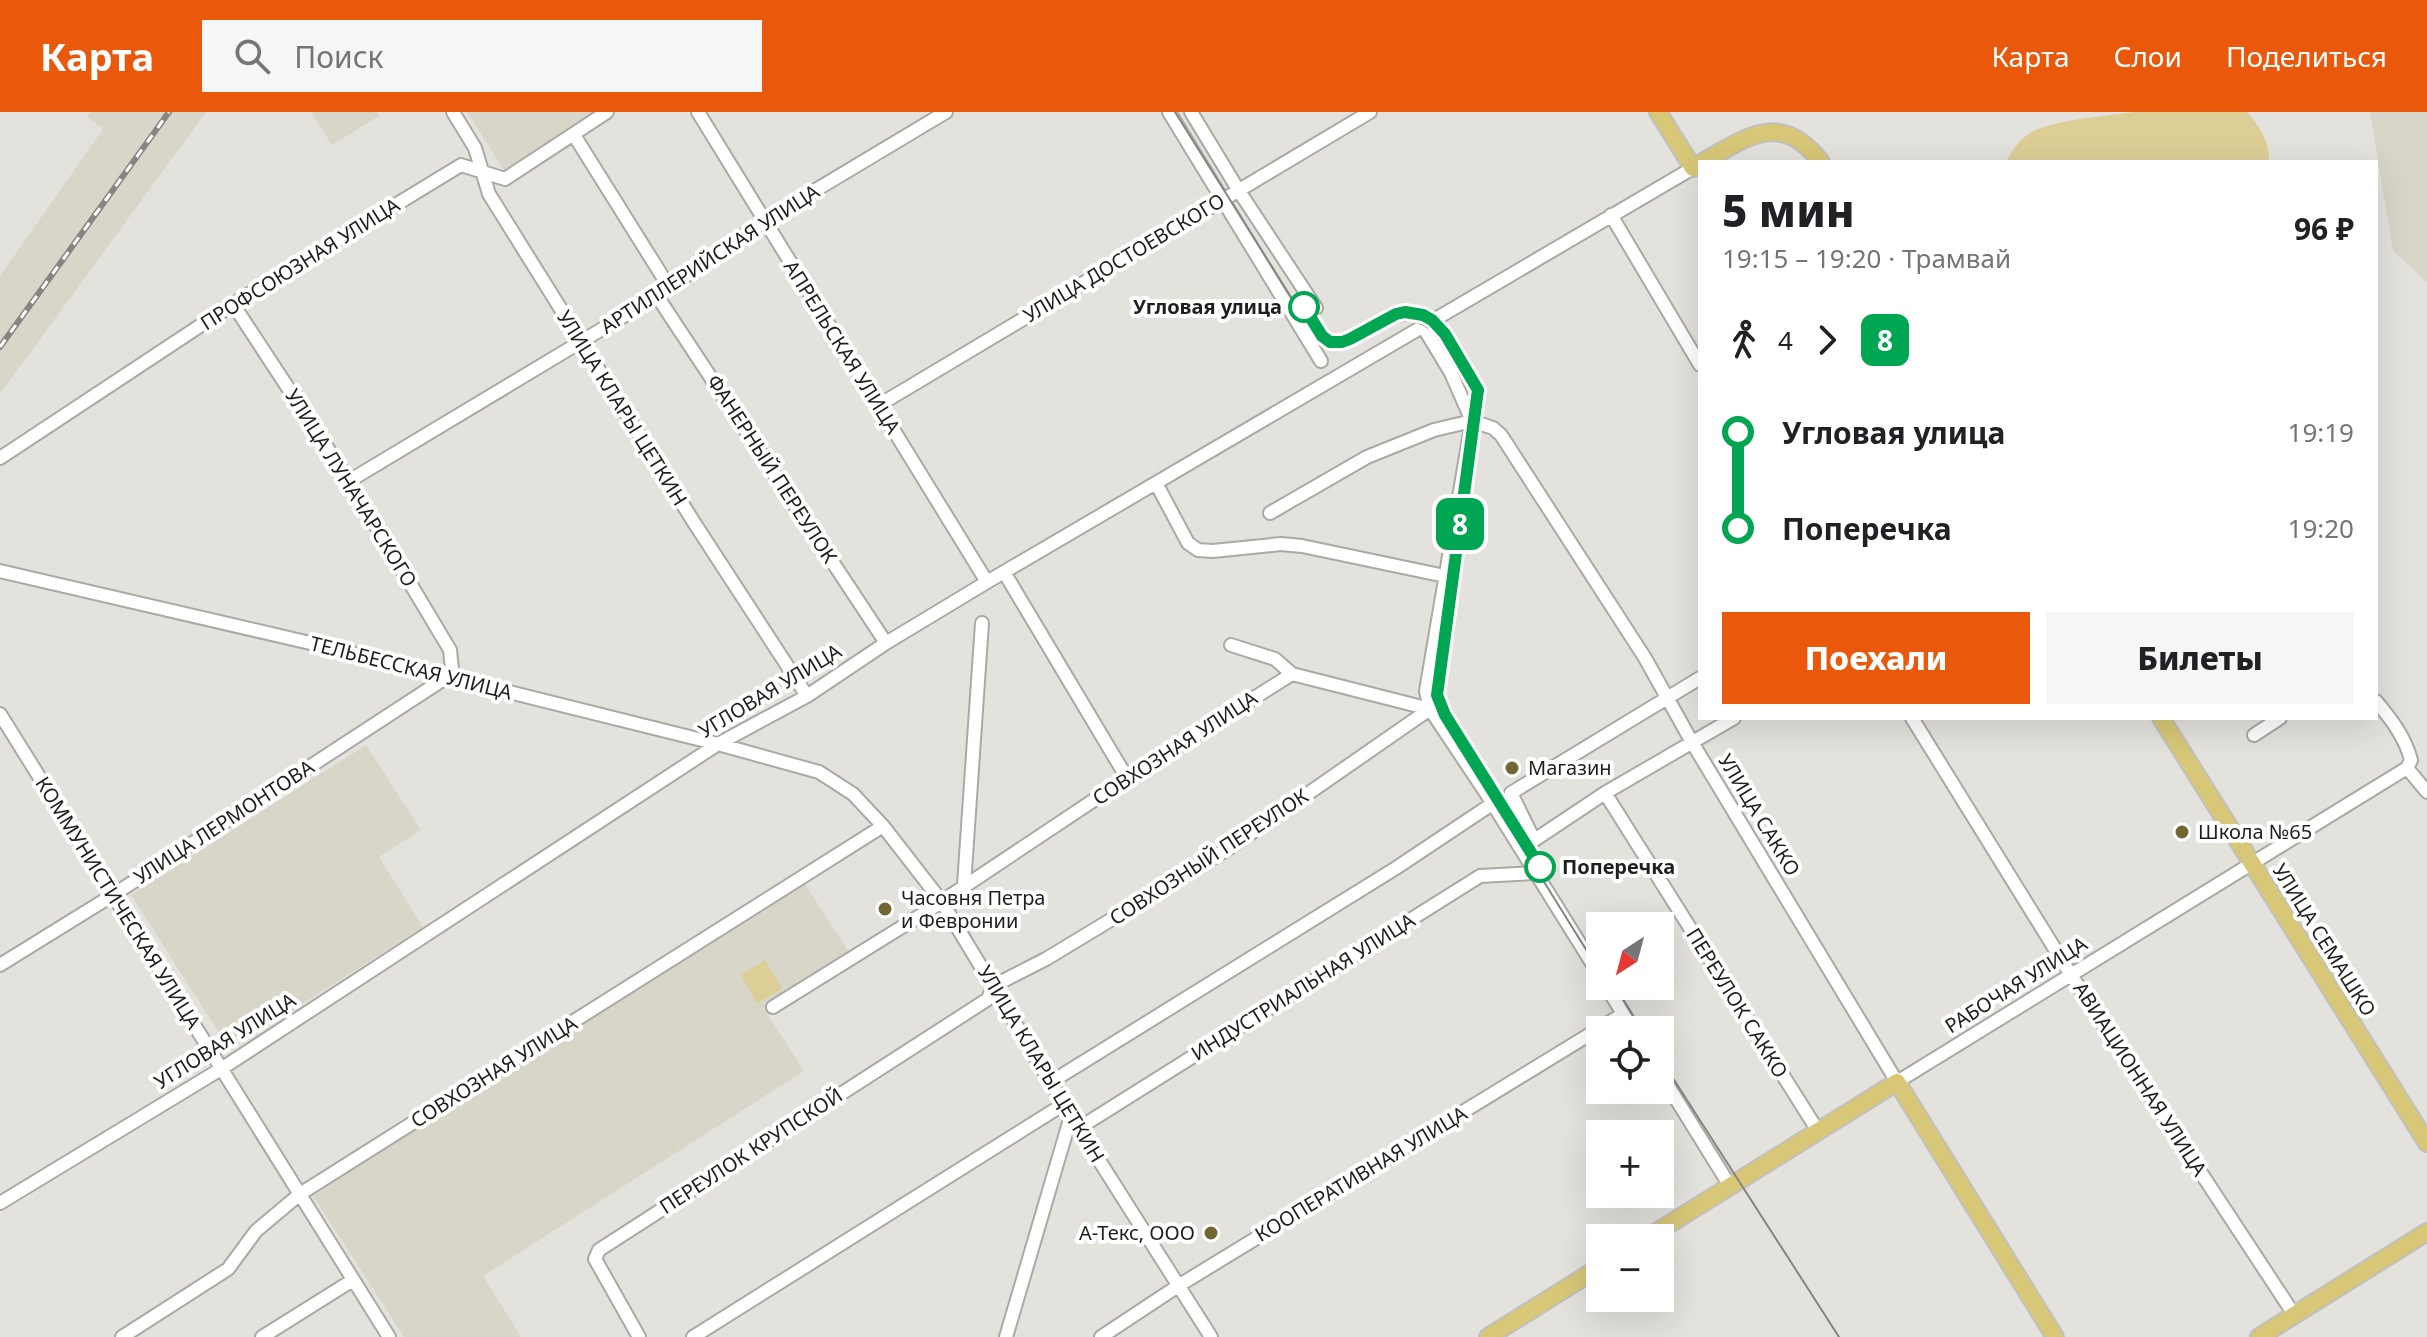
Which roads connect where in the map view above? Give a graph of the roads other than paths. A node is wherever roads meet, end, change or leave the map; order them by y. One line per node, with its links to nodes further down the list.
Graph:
1 (453, 112): 14 (street, УЛИЦА КЛАРЫ ЦЕТКИН)
2 (607, 112): 9 (street, ПРОФСОЮЗНАЯ УЛИЦА)
3 (698, 112): 18 (street, АПРЕЛЬСКАЯ УЛИЦА)
4 (946, 112): 18 (street, АРТИЛЛЕРИЙСКАЯ УЛИЦА)
5 (1169, 112): 16 (street)
6 (1191, 112): 15 (street)
7 (1370, 112): 15 (street, УЛИЦА ДОСТОЕВСКОГО)
8 (1658, 112): 12 (main road)
9 (574, 135): 14 (street, ПРОФСОЮЗНАЯ УЛИЦА); 19 (street)
10 (1706, 160): 11 (main road, УГЛОВАЯ УЛИЦА)
11 (1820, 160)
12 (1698, 163)
13 (1698, 165): 17 (street, УГЛОВАЯ УЛИЦА)
14 (482, 172): 21 (street, ПРОФСОЮЗНАЯ УЛИЦА); 24 (street, УЛИЦА КЛАРЫ ЦЕТКИН)
15 (1239, 191): 16 (street, УЛИЦА ДОСТОЕВСКОГО); 22 (street)
16 (1222, 199): 25 (street); 27 (street, УЛИЦА ДОСТОЕВСКОГО)
17 (1611, 215): 23 (street, УГЛОВАЯ УЛИЦА); 26 (street)
18 (764, 221): 19 (street, АРТИЛЛЕРИЙСКАЯ УЛИЦА); 27 (street, АПРЕЛЬСКАЯ УЛИЦА)
19 (669, 287): 20 (street, АРТИЛЛЕРИЙСКАЯ УЛИЦА)
20 (657, 296): 24 (street, АРТИЛЛЕРИЙСКАЯ УЛИЦА); 38 (street, ФАНЕРНЫЙ ПЕРЕУЛОК)
21 (233, 304): 29 (street, ПРОФСОЮЗНАЯ УЛИЦА); 30 (street, УЛИЦА ЛУНАЧАРСКОГО)
22 (1316, 308)
23 (1422, 325): 28 (street); 31 (street, УГЛОВАЯ УЛИЦА)
24 (580, 342): 30 (street, АРТИЛЛЕРИЙСКАЯ УЛИЦА); 43 (street, УЛИЦА КЛАРЫ ЦЕТКИН)
25 (1321, 361)
26 (1698, 362)
27 (879, 405): 36 (street, АПРЕЛЬСКАЯ УЛИЦА)
28 (1472, 421): 32 (street); 35 (street); 44 (street, УЛИЦА САККО)
29 (0, 458)
30 (349, 481): 41 (street, УЛИЦА ЛУНАЧАРСКОГО)
31 (1156, 483): 34 (street, УГЛОВАЯ УЛИЦА); 35 (street)
32 (1270, 513)
33 (0, 571): 41 (street, ТЕЛЬБЕССКАЯ УЛИЦА)
34 (1004, 572): 36 (street, УГЛОВАЯ УЛИЦА); 57 (street)
35 (1445, 576): 46 (street)
36 (987, 582): 38 (street, УГЛОВАЯ УЛИЦА)
37 (982, 623): 66 (street)
38 (886, 643): 43 (street, УГЛОВАЯ УЛИЦА)
39 (1231, 645): 40 (street)
40 (1292, 674): 46 (street); 57 (street, СОВХОЗНАЯ УЛИЦА)
41 (450, 678): 53 (street, ТЕЛЬБЕССКАЯ УЛИЦА); 67 (street, УЛИЦА ЛЕРМОНТОВА)
42 (1698, 679): 44 (street)
43 (807, 696): 53 (street, УГЛОВАЯ УЛИЦА)
44 (1667, 698): 54 (street, УЛИЦА САККО); 62 (street)
45 (2378, 703): 55 (street)
46 (1430, 709): 60 (street); 72 (street, СОВХОЗНЫЙ ПЕРЕУЛОК)
47 (0, 714): 67 (street, КОММУНИСТИЧЕСКАЯ УЛИЦА)
48 (1731, 720): 54 (street)
49 (1913, 720): 71 (street, АВИАЦИОННАЯ УЛИЦА)
50 (2162, 720): 64 (main road, УЛИЦА СЕМАШКО)
51 (2277, 720): 52 (street)
52 (2254, 735)
53 (718, 744): 56 (street, ТЕЛЬБЕССКАЯ УЛИЦА); 76 (street, УГЛОВАЯ УЛИЦА)
54 (1693, 744): 59 (street); 78 (street, УЛИЦА САККО)
55 (2407, 768): 58 (street); 64 (street, РАБОЧАЯ УЛИЦА)
56 (819, 772): 61 (street, УЛИЦА КЛАРЫ ЦЕТКИН)
57 (1127, 778): 66 (street, СОВХОЗНАЯ УЛИЦА)
58 (2427, 792)
59 (1605, 793): 62 (street); 83 (street, ПЕРЕУЛОК САККО)
60 (1492, 804): 63 (street); 77 (street)
61 (883, 826): 68 (street, УЛИЦА КЛАРЫ ЦЕТКИН); 86 (street, СОВХОЗНАЯ УЛИЦА)
62 (1534, 840): 63 (street)
63 (1520, 849): 65 (street)
64 (2252, 864): 71 (street, РАБОЧАЯ УЛИЦА); 84 (main road, УЛИЦА СЕМАШКО)
65 (1535, 873): 69 (street); 82 (street, ИНДУСТРИАЛЬНАЯ УЛИЦА)
66 (964, 885): 68 (street, СОВХОЗНАЯ УЛИЦА)
67 (113, 895): 70 (street, УЛИЦА ЛЕРМОНТОВА); 76 (street, КОММУНИСТИЧЕСКАЯ УЛИЦА)
68 (942, 902): 72 (street, УЛИЦА КЛАРЫ ЦЕТКИН); 74 (street, СОВХОЗНАЯ УЛИЦА)
69 (1586, 954)
70 (0, 965)
71 (2071, 975): 78 (street, РАБОЧАЯ УЛИЦА); 93 (street, АВИАЦИОННАЯ УЛИЦА)
72 (990, 993): 77 (street, УЛИЦА КЛАРЫ ЦЕТКИН); 97 (street, ПЕРЕУЛОК КРУПСКОЙ)
73 (1614, 1000): 75 (street)
74 (773, 1007)
75 (1623, 1014): 92 (street, КООПЕРАТИВНАЯ УЛИЦА)
76 (221, 1069): 86 (street, КОММУНИСТИЧЕСКАЯ УЛИЦА); 87 (street, УГЛОВАЯ УЛИЦА)
77 (1051, 1082): 80 (street, УЛИЦА КЛАРЫ ЦЕТКИН)
78 (1897, 1082): 83 (main road, РАБОЧАЯ УЛИЦА); 103 (main road, УЛИЦА САККО)
79 (1674, 1096): 85 (street)
80 (1064, 1104): 81 (street, УЛИЦА КЛАРЫ ЦЕТКИН); 98 (street)
81 (1071, 1116): 82 (street, УЛИЦА КЛАРЫ ЦЕТКИН); 99 (street)
82 (1079, 1128): 92 (street, УЛИЦА КЛАРЫ ЦЕТКИН)
83 (1818, 1131): 85 (main road, РАБОЧАЯ УЛИЦА)
84 (2427, 1143)
85 (1730, 1186): 88 (main road, РАБОЧАЯ УЛИЦА)
86 (300, 1194): 91 (street, КОММУНИСТИЧЕСКАЯ УЛИЦА); 94 (street, СОВХОЗНАЯ УЛИЦА)
87 (0, 1203)
88 (1669, 1224)
89 (2427, 1232): 93 (main road)
90 (1586, 1276): 102 (main road)
91 (353, 1280): 95 (street); 96 (street, КОММУНИСТИЧЕСКАЯ УЛИЦА)
92 (1178, 1286): 100 (street, КООПЕРАТИВНАЯ УЛИЦА); 101 (street, УЛИЦА КЛАРЫ ЦЕТКИН)
93 (2295, 1316): 104 (main road)
94 (122, 1337)
95 (262, 1337)
96 (389, 1337)
97 (639, 1337)
98 (693, 1337)
99 (1006, 1337)
100 (1101, 1337)
101 (1211, 1337)
102 (1488, 1337)
103 (2055, 1337)
104 (2259, 1337)

